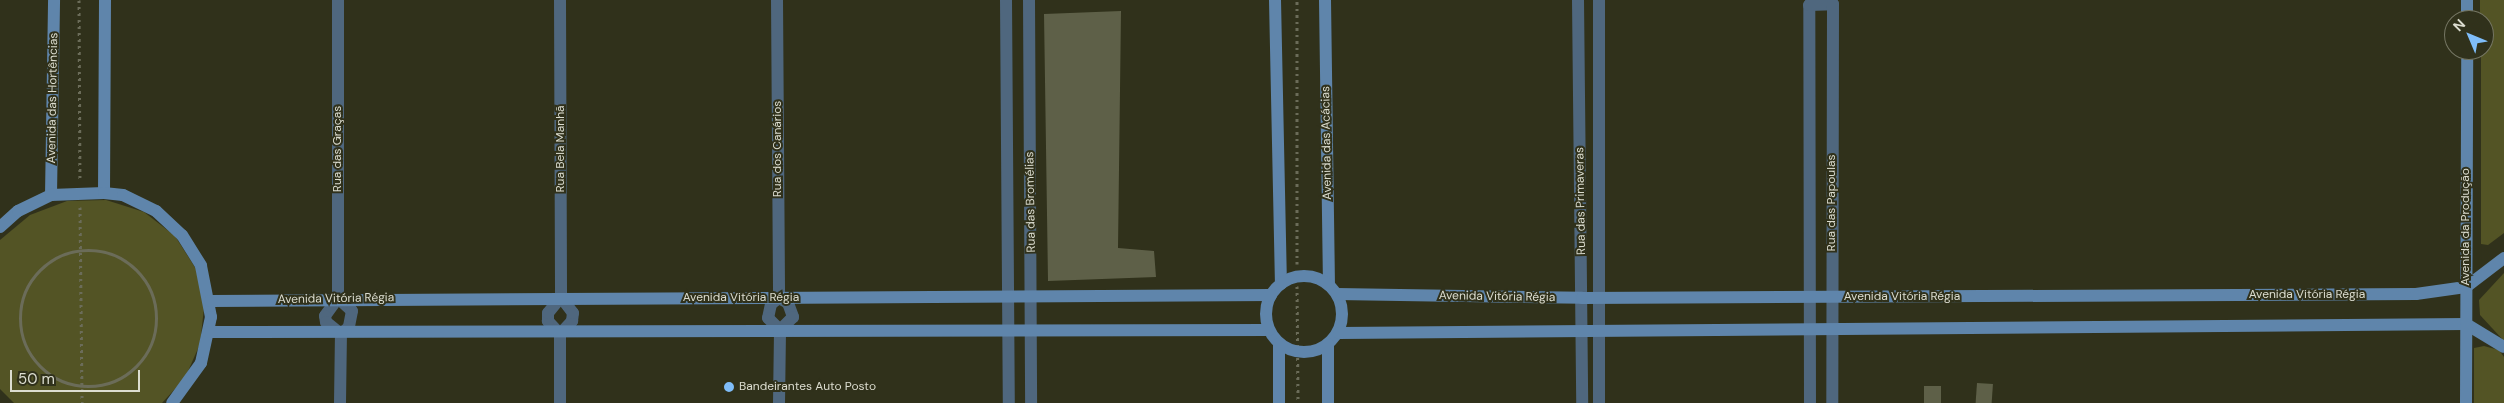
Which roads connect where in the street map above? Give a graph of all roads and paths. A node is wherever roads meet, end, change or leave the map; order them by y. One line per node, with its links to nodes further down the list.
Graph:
1 (54, 0): 15 (street, Avenida das Hortências)
2 (105, 0): 14 (street)
3 (338, 0): 26 (street, Rua das Graças)
4 (560, 0): 24 (street, Rua Bela Manhã)
5 (778, 0): 27 (street, Rua dos Canários)
6 (1006, 0): 30 (street, Rua das Bromélias)
7 (1029, 0): 31 (street, Rua das Bromélias)
8 (1275, 0): 19 (street)
9 (1297, 0): 18 (path)
10 (1325, 0): 21 (street, Avenida das Acácias)
11 (1578, 0): 28 (street, Rua das Primaveras)
12 (1599, 0): 29 (street, Rua das Primaveras)
13 (2467, 60): 20 (street, Avenida da Produção)
14 (104, 193): 15 (street); 32 (street)
15 (51, 196): 16 (street)
16 (0, 227)
17 (2504, 258): 20 (street)
18 (1297, 276): 19 (street); 21 (street, Avenida Vitória Régia); 50 (path)
19 (1281, 284): 22 (street)
20 (2466, 287): 25 (street, Avenida Vitória Régia); 34 (street, Avenida da Produção)
21 (1333, 290): 28 (street, Avenida Vitória Régia); 44 (street, Avenida das Acácias)
22 (1271, 295): 31 (street, Avenida Vitória Régia); 38 (street)
23 (1810, 296): 25 (street, Avenida Vitória Régia); 25 (street, Rua das Papoulas); 29 (street, Avenida Vitória Régia); 39 (street, Rua das Papoulas)
24 (561, 297): 26 (street, Avenida Vitória Régia); 27 (street, Avenida Vitória Régia); 46 (street); 46 (street)
25 (1832, 297): 40 (street, Rua das Papoulas)
26 (338, 298): 32 (street, Avenida Vitória Régia); 45 (street); 45 (street)
27 (779, 298): 30 (street, Avenida Vitória Régia); 37 (street); 37 (street)
28 (1582, 298): 29 (street, Avenida Vitória Régia); 42 (street, Rua das Primaveras)
29 (1599, 298): 43 (street, Rua das Primaveras)
30 (1009, 299): 31 (street, Avenida Vitória Régia); 36 (street, Rua das Bromélias)
31 (1032, 299): 35 (street, Rua das Bromélias)
32 (210, 301): 41 (street)
33 (156, 310): 33 (path)
34 (2466, 324): 40 (street); 49 (street); 64 (street, Avenida da Produção)
35 (1032, 328): 36 (street); 38 (street); 56 (street, Rua das Bromélias)
36 (1009, 329): 37 (street); 55 (street, Rua das Bromélias)
37 (780, 330): 46 (street); 54 (street)
38 (1269, 330): 47 (street)
39 (1810, 330): 40 (street); 43 (street); 62 (street, Rua das Papoulas)
40 (1832, 330): 63 (street, Rua das Papoulas)
41 (210, 332): 45 (street); 51 (street)
42 (1582, 332): 43 (street); 44 (street); 60 (street, Rua das Primaveras)
43 (1599, 332): 61 (street, Rua das Primaveras)
44 (1339, 333): 48 (street)
45 (341, 334): 46 (street); 52 (street)
46 (560, 334): 53 (street)
47 (1279, 344): 50 (street); 57 (street)
48 (1328, 344): 50 (street); 59 (street)
49 (2504, 347)
50 (1300, 352): 58 (path)
51 (172, 403)
52 (340, 403)
53 (560, 403)
54 (779, 403)
55 (1009, 403)
56 (1031, 403)
57 (1279, 403)
58 (1298, 403)
59 (1328, 403)
60 (1582, 403)
61 (1599, 403)
62 (1810, 403)
63 (1832, 403)
64 (2466, 403)

